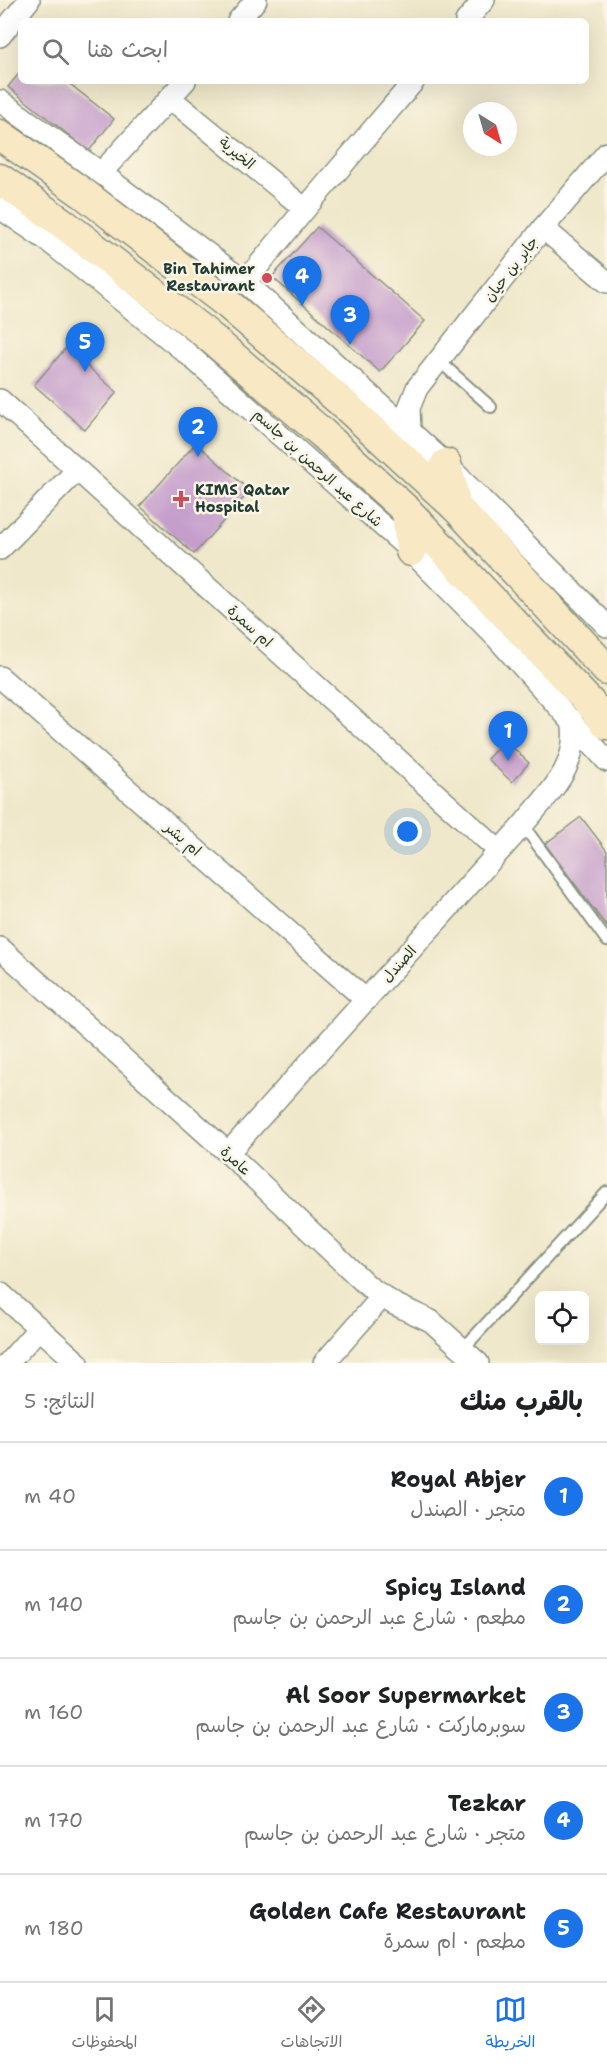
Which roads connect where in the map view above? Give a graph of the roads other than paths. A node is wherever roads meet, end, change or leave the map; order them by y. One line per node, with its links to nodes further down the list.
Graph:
1 (29, 0): 6 (street)
2 (256, 0): 4 (street)
3 (484, 0): 5 (street)
4 (241, 18)
5 (469, 18)
6 (0, 36)
7 (182, 84): 9 (street)
8 (411, 84): 16 (street)
9 (170, 98): 13 (street); 16 (street, الخيرية)
10 (0, 101): 13 (street)
11 (0, 135): 28 (main road)
12 (607, 153): 17 (street, جابر بن حيان)
13 (101, 173): 18 (street)
14 (0, 179): 29 (main road, شارع عبد الرحمن بن جاسم)
15 (0, 207): 31 (street, شارع عبد الرحمن بن جاسم)
16 (304, 209): 18 (street)
17 (543, 228): 19 (street); 20 (street, جابر بن حيان)
18 (245, 282): 22 (street)
19 (607, 282)
20 (438, 360): 21 (street, جابر بن حيان); 24 (lane)
21 (417, 388): 22 (street); 25 (street, جابر بن حيان)
22 (366, 392): 25 (street)
23 (0, 400): 27 (street, ام سمرة)
24 (490, 407)
25 (410, 431): 26 (street)
26 (446, 464): 28 (main road); 32 (street)
27 (77, 470): 30 (street); 41 (street, ام سمرة)
28 (456, 507): 33 (main road)
29 (407, 511): 31 (main road); 36 (main road, شارع عبد الرحمن بن جاسم)
30 (0, 549)
31 (411, 551): 35 (street, شارع عبد الرحمن بن جاسم)
32 (607, 626)
33 (607, 670)
34 (0, 677): 44 (street, ام بشر)
35 (572, 720): 37 (street, شارع عبد الرحمن بن جاسم); 39 (street, الصندل)
36 (607, 723)
37 (607, 760)
38 (607, 768): 39 (street)
39 (566, 771): 40 (street, الصندل)
40 (523, 825): 41 (street, الصندل); 42 (lane)
41 (499, 851): 44 (street, الصندل)
42 (607, 941)
43 (0, 948): 45 (street, عامرة)
44 (366, 1000): 45 (street, الصندل)
45 (228, 1152): 48 (street, عامرة)
46 (607, 1192): 50 (lane)
47 (0, 1293): 49 (street)
48 (382, 1297): 50 (street, عامرة); 53 (street)
49 (39, 1328): 51 (street); 52 (street)
50 (470, 1356)
51 (8, 1363)
52 (78, 1363)
53 (324, 1363)

